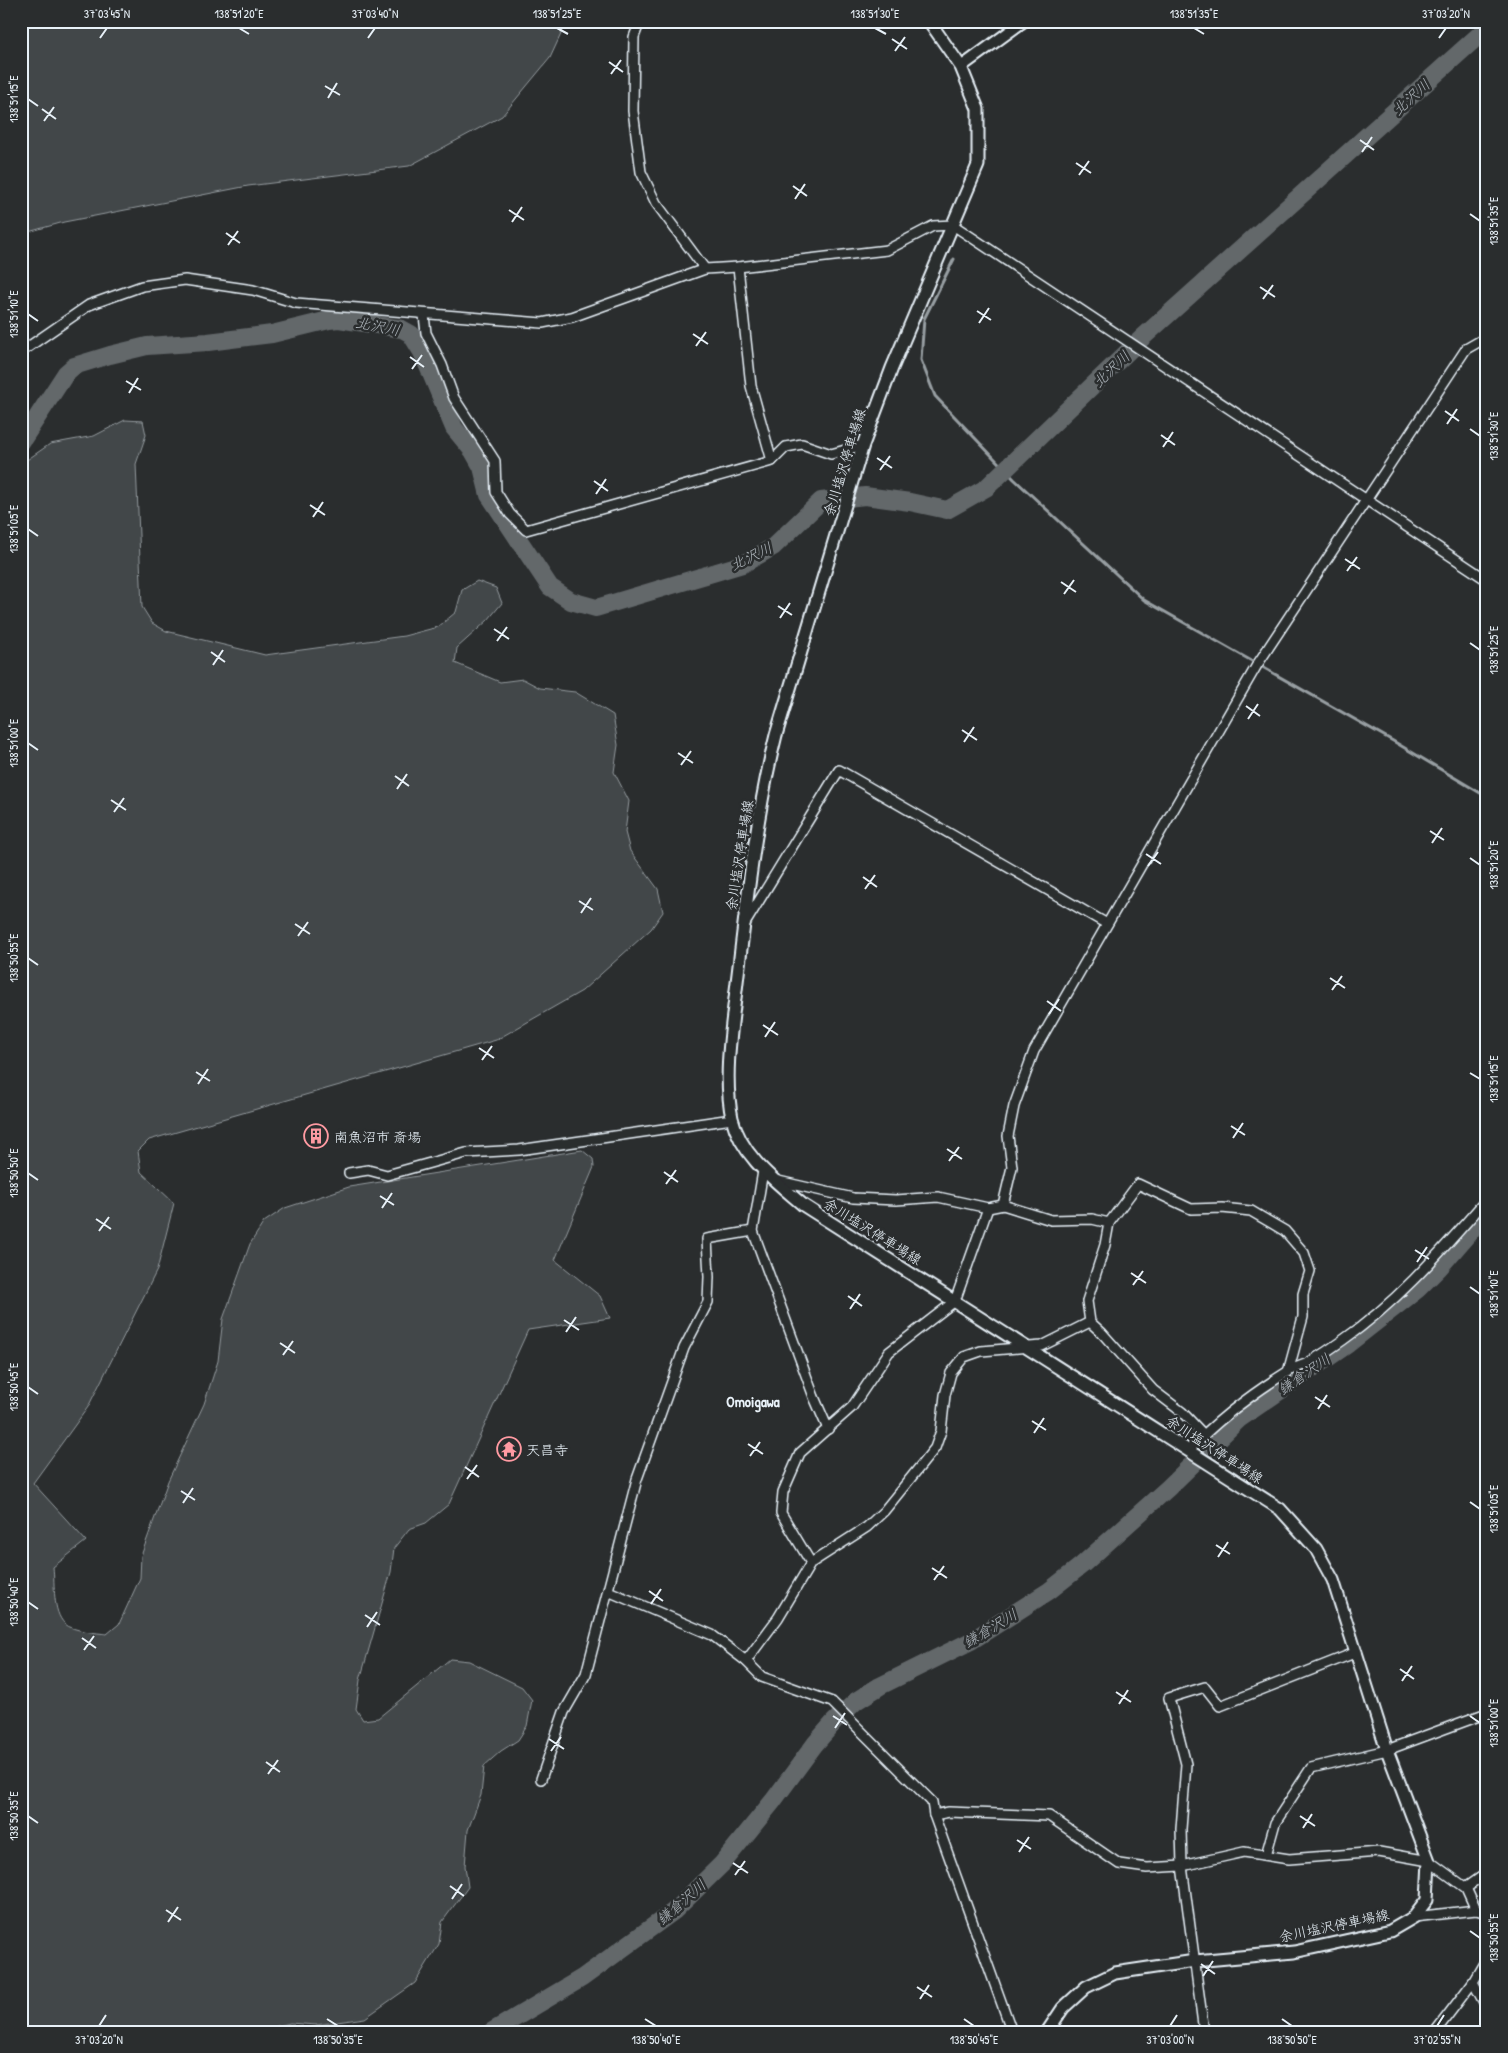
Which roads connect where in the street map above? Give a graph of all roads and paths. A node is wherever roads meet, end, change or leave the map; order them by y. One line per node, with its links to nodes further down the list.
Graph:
1 (640, 21): 7 (street)
2 (929, 21): 4 (main road, 余川塩沢停車場線)
3 (1024, 21): 4 (street)
4 (961, 67): 5 (main road, 余川塩沢停車場線)
5 (954, 225): 6 (street); 11 (main road, 余川塩沢停車場線); 13 (street)
6 (738, 267): 7 (street); 12 (street)
7 (705, 269): 8 (street)
8 (424, 315): 10 (street); 12 (street)
9 (1487, 337): 13 (street)
10 (21, 352)
11 (862, 445): 12 (street); 16 (main road, 余川塩沢停車場線)
12 (772, 461)
13 (1366, 500): 14 (street); 15 (street)
14 (1487, 580)
15 (1107, 924): 16 (street); 22 (street)
16 (744, 925): 17 (main road, 余川塩沢停車場線)
17 (732, 1119): 18 (main road, 余川塩沢停車場線); 19 (street)
18 (763, 1171): 20 (main road, 余川塩沢停車場線); 25 (street)
19 (349, 1173)
20 (774, 1180): 23 (street); 26 (main road, 余川塩沢停車場線)
21 (1487, 1199): 29 (street)
22 (1003, 1205): 23 (street); 24 (street)
23 (988, 1208): 26 (street)
24 (1109, 1223): 27 (street); 29 (street)
25 (752, 1231): 30 (street); 34 (street)
26 (955, 1301): 28 (main road, 余川塩沢停車場線); 30 (street)
27 (1090, 1322): 28 (street); 31 (street)
28 (1028, 1347): 32 (main road, 余川塩沢停車場線); 33 (street)
29 (1288, 1372): 31 (street)
30 (828, 1428): 33 (street)
31 (1204, 1434): 32 (street)
32 (1189, 1450): 35 (main road, 余川塩沢停車場線)
33 (811, 1563): 36 (street)
34 (608, 1591): 36 (street); 39 (street)
35 (1357, 1652): 38 (main road, 余川塩沢停車場線); 43 (street)
36 (746, 1661): 40 (street)
37 (1487, 1713): 38 (street)
38 (1387, 1750): 41 (street); 42 (main road, 余川塩沢停車場線)
39 (542, 1780)
40 (934, 1815): 43 (street); 53 (street)
41 (1266, 1855): 42 (street); 43 (street)
42 (1429, 1861): 45 (street); 48 (main road, 余川塩沢停車場線)
43 (1182, 1866): 50 (street)
44 (1487, 1873): 45 (street)
45 (1466, 1888): 46 (street)
46 (1476, 1910): 47 (street); 48 (street)
47 (1487, 1913)
48 (1414, 1918): 50 (main road, 余川塩沢停車場線)
49 (1487, 1958): 51 (street)
50 (1195, 1961): 54 (main road, 余川塩沢停車場線); 55 (street)
51 (1473, 1982): 52 (street); 56 (street)
52 (1487, 2008)
53 (1012, 2032)
54 (1047, 2032)
55 (1204, 2032)
56 (1435, 2032)

